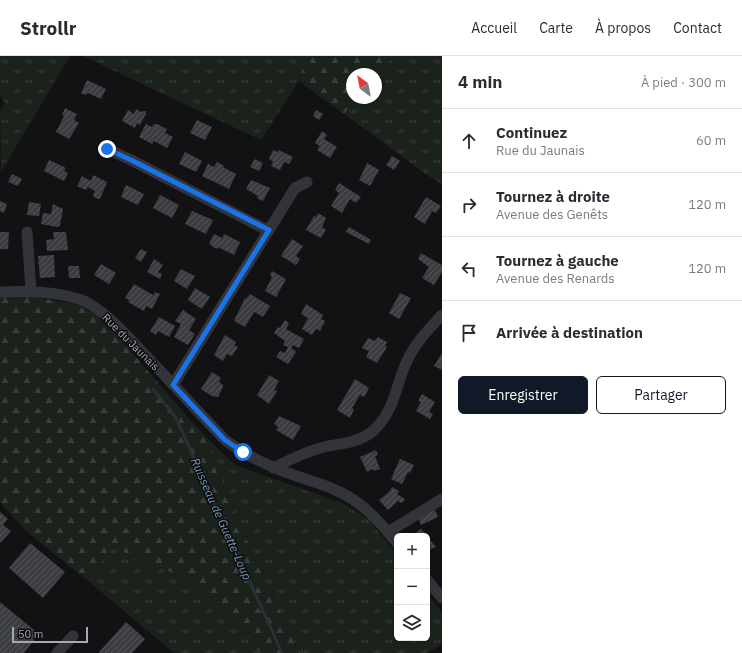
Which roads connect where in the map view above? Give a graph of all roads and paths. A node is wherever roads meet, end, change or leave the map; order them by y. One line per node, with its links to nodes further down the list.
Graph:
1 (107, 149): 3 (street)
2 (307, 182): 3 (street)
3 (269, 230): 8 (street)
4 (27, 232): 5 (street)
5 (31, 291): 6 (street, Rue du Jaunais); 8 (street, Rue du Jaunais)
6 (0, 292)
7 (442, 315): 9 (street)
8 (173, 385): 9 (street, Rue du Jaunais)
9 (273, 468): 11 (street, Rue du Jaunais)
10 (442, 499): 11 (street)
11 (388, 532): 12 (street, Rue du Jaunais)
12 (394, 539)
13 (430, 584): 14 (street)
14 (442, 598)
15 (73, 636): 16 (street)
16 (57, 653)

